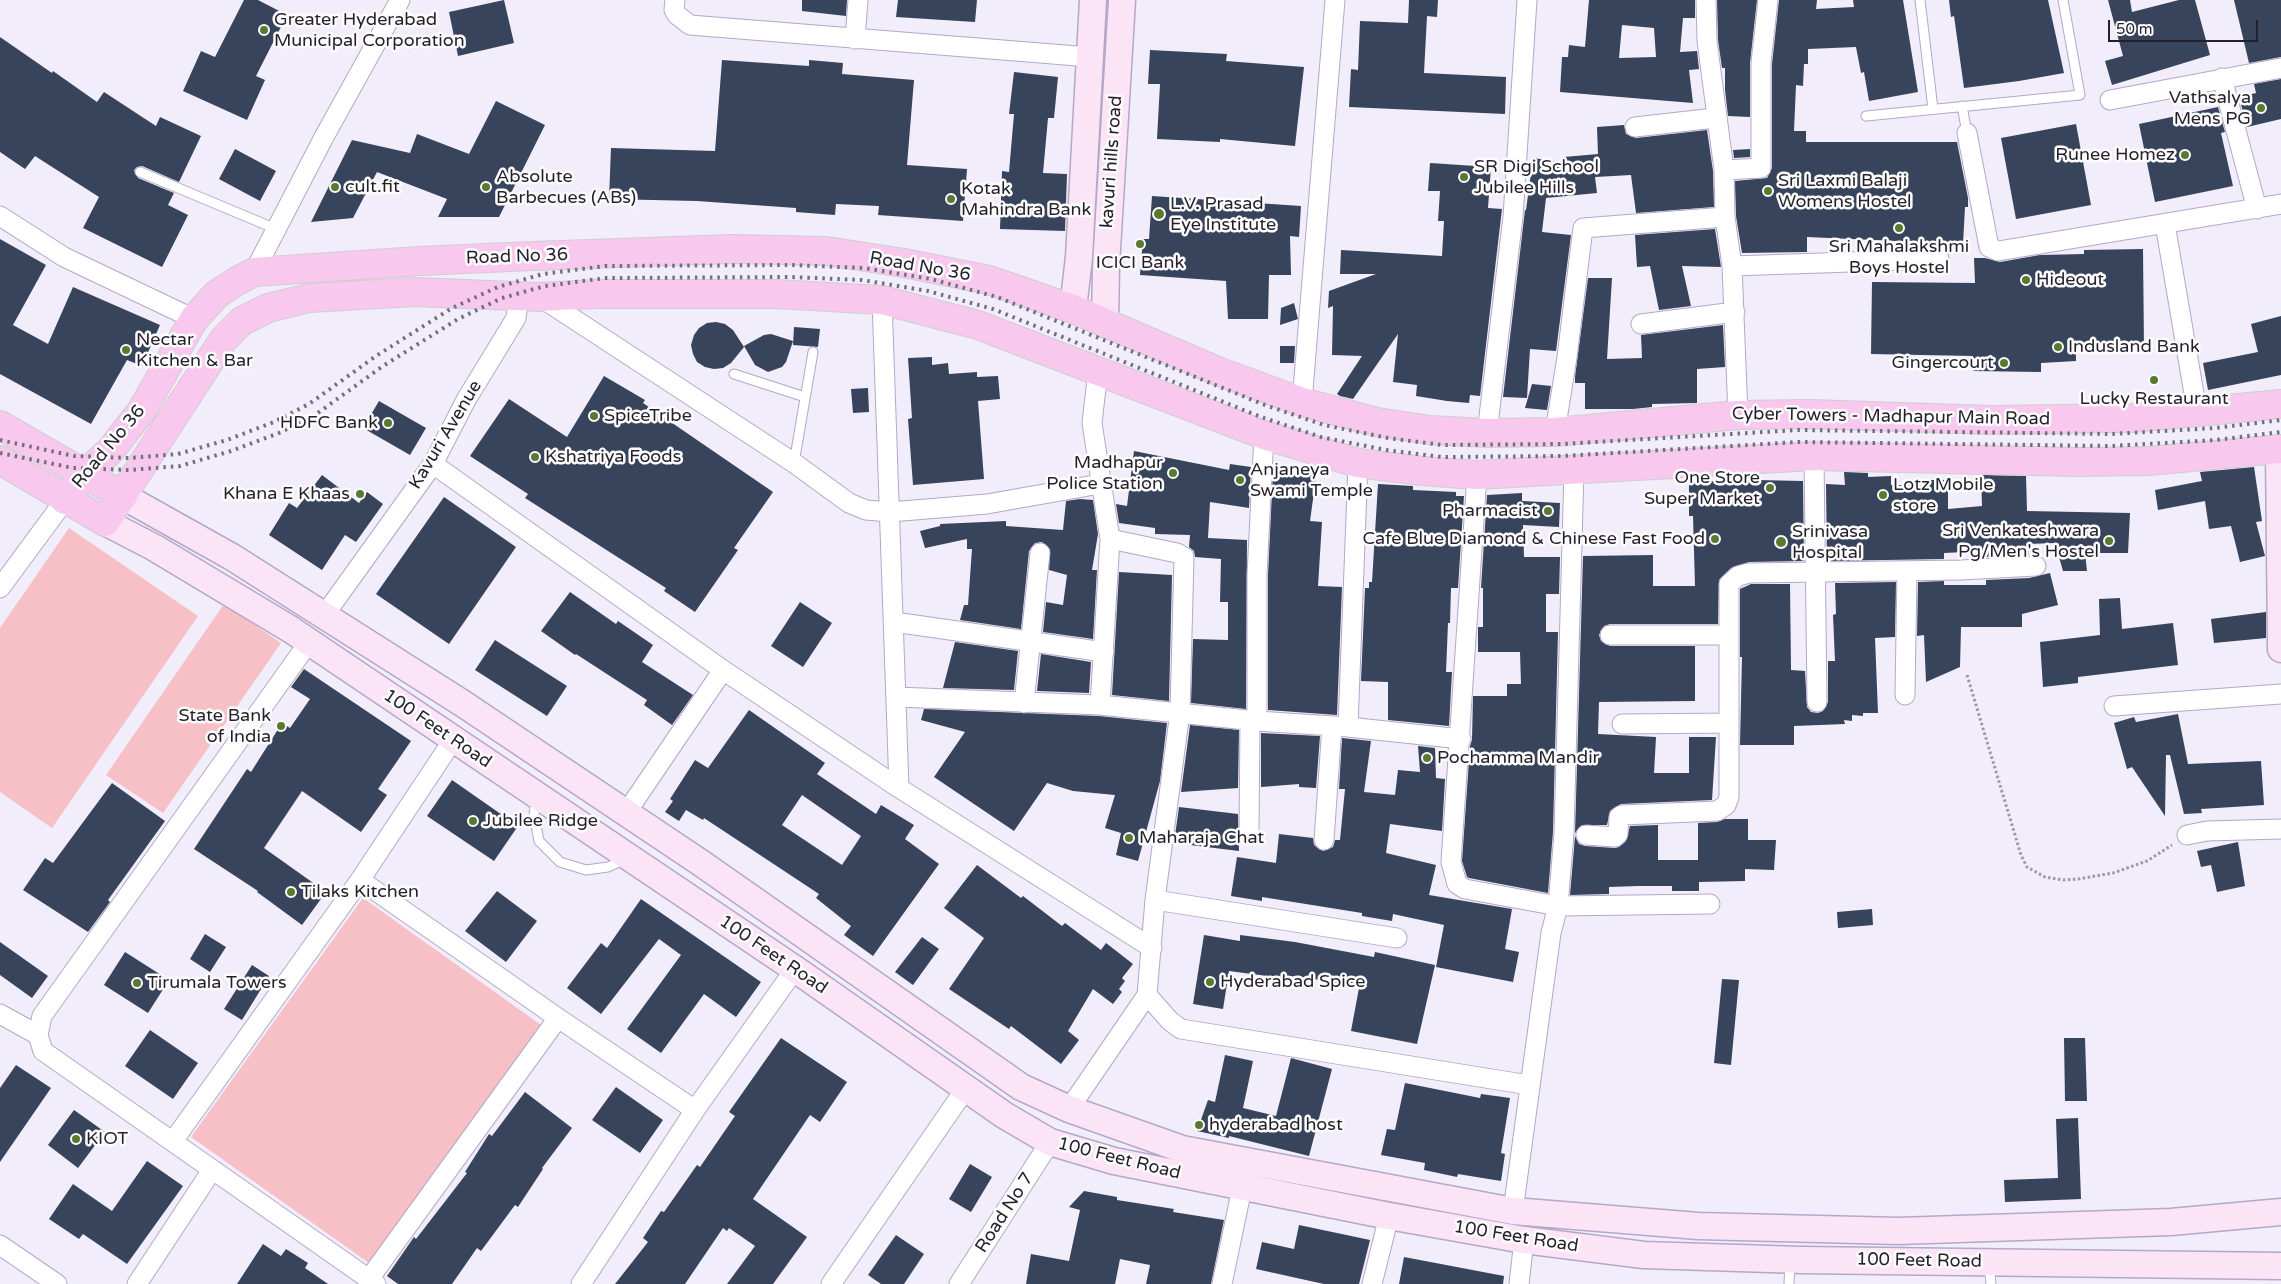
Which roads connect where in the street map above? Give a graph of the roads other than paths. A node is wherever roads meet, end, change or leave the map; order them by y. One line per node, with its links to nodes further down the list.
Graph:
1 (400, 0): 30 (street)
2 (675, 0): 12 (street)
3 (858, 0): 12 (street)
4 (1093, 0): 13 (main road, kavuri hills road)
5 (1122, 0): 32 (main road, kavuri hills road)
6 (1334, 0): 49 (street)
7 (1527, 0): 55 (street)
8 (1706, 0): 20 (street)
9 (1768, 0): 23 (street)
10 (1920, 0): 18 (lane)
11 (2063, 0): 17 (lane)
12 (855, 39): 13 (street)
13 (1090, 57): 31 (main road, kavuri hills road)
14 (2281, 68): 15 (street)
15 (2222, 78): 16 (street); 26 (street)
16 (2110, 100)
17 (1962, 106): 18 (lane); 22 (lane)
18 (1932, 109): 19 (lane)
19 (1866, 116)
20 (1715, 118): 21 (street); 23 (street)
21 (1635, 127)
22 (1967, 133): 29 (street)
23 (1724, 170): 28 (street)
24 (140, 172): 30 (lane)
25 (2281, 204): 26 (street)
26 (2257, 209): 29 (street)
27 (0, 216): 42 (street)
28 (1725, 218): 35 (street); 54 (street)
29 (2165, 224): 51 (street)
30 (276, 229): 36 (street)
31 (1080, 244): 32 (main road); 40 (main road, kavuri hills road)
32 (1107, 245): 43 (main road, kavuri hills road)
33 (770, 250): 36 (main road, Road No 36); 37 (main road); 40 (main road, Road No 36)
34 (1939, 259): 35 (street)
35 (1732, 266): 41 (street)
36 (254, 272): 42 (main road, Road No 36)
37 (765, 294): 38 (main road, Road No 36); 39 (main road, Road No 36)
38 (529, 296): 60 (street); 62 (street, Kavuri Avenue); 67 (main road, Road No 36)
39 (882, 300): 46 (main road, Road No 36); 69 (street)
40 (1073, 309): 43 (main road, Cyber Towers - Madhapur Main Road)
41 (1735, 312): 44 (street); 52 (street)
42 (194, 318): 64 (main road, Road No 36)
43 (1106, 324): 49 (main road, Cyber Towers - Madhapur Main Road)
44 (1641, 324)
45 (813, 352): 48 (lane)
46 (1098, 372): 56 (main road); 66 (street)
47 (734, 374): 48 (lane)
48 (806, 396): 60 (lane)
49 (1302, 402): 55 (main road, Cyber Towers - Madhapur Main Road)
50 (2281, 404): 51 (main road, Cyber Towers - Madhapur Main Road)
51 (2197, 411): 52 (main road, Cyber Towers - Madhapur Main Road)
52 (1738, 414): 54 (main road, Cyber Towers - Madhapur Main Road)
53 (0, 425): 64 (main road)
54 (1555, 432): 55 (main road, Cyber Towers - Madhapur Main Road)
55 (1487, 433)
56 (1264, 434): 61 (main road); 94 (street)
57 (2280, 449): 58 (main road); 83 (main road)
58 (1814, 456): 63 (main road); 75 (street)
59 (0, 460): 68 (main road)
60 (794, 463): 69 (street)
61 (1358, 463): 65 (main road); 97 (street)
62 (433, 464): 77 (street, Kavuri Avenue); 85 (street)
63 (1574, 470): 65 (main road); 112 (street)
64 (84, 475): 67 (main road); 68 (main road, Road No 36)
65 (1477, 475): 98 (street)
66 (1100, 484): 69 (street); 71 (street)
67 (123, 496): 70 (main road, Road No 36); 77 (main road, 100 Feet Road)
68 (65, 500): 70 (main road); 76 (street)
69 (890, 512): 78 (street)
70 (105, 522): 81 (main road, 100 Feet Road)
71 (1110, 539): 84 (street); 93 (street)
72 (1040, 553): 82 (street)
73 (2036, 566): 74 (street)
74 (1907, 571): 75 (street); 87 (street)
75 (1816, 572): 79 (street); 89 (street)
76 (0, 588)
77 (323, 617): 102 (main road, 100 Feet Road)
78 (894, 622): 82 (street); 88 (street)
79 (1728, 634): 80 (street); 95 (street)
80 (1610, 635)
81 (309, 642): 99 (main road, 100 Feet Road); 121 (street)
82 (1030, 642): 84 (street); 90 (street)
83 (2281, 648)
84 (1104, 652): 91 (street)
85 (723, 670): 100 (street); 102 (street)
86 (2281, 694): 92 (street)
87 (1905, 695)
88 (896, 698): 90 (street); 100 (street)
89 (1817, 702)
90 (1024, 703): 91 (street)
91 (1100, 705): 93 (street)
92 (2114, 706)
93 (1180, 712): 94 (street); 110 (street)
94 (1253, 721): 97 (street); 104 (street)
95 (1729, 723): 96 (street); 105 (street)
96 (1622, 724)
97 (1340, 726): 98 (street); 107 (street)
98 (1461, 739): 112 (street)
99 (453, 740): 101 (main road, 100 Feet Road); 109 (street)
100 (899, 788): 114 (street)
101 (537, 796): 108 (main road, 100 Feet Road); 108 (lane)
102 (626, 813): 116 (main road, 100 Feet Road)
103 (2281, 830): 106 (street)
104 (1249, 834)
105 (1586, 835)
106 (2187, 835)
107 (1324, 840)
108 (629, 858): 115 (main road, 100 Feet Road)
109 (360, 880): 120 (street); 126 (street)
110 (1155, 900): 113 (street); 114 (street)
111 (1710, 904): 112 (street)
112 (1558, 906): 122 (street)
113 (1396, 938)
114 (1152, 948): 117 (street)
115 (795, 969): 118 (main road, 100 Feet Road); 125 (street)
116 (859, 975): 118 (main road); 124 (main road, 100 Feet Road)
117 (1147, 995): 122 (street); 124 (street)
118 (842, 1002): 123 (main road, 100 Feet Road)
119 (0, 1014): 121 (street)
120 (558, 1018): 125 (street); 138 (street)
121 (38, 1035): 126 (street)
122 (1530, 1085): 130 (street)
123 (966, 1088): 127 (main road, 100 Feet Road); 142 (street)
124 (1069, 1109): 130 (main road, 100 Feet Road)
125 (695, 1110): 141 (street)
126 (173, 1141): 128 (street)
127 (1050, 1142): 129 (main road, 100 Feet Road); 143 (street, Road No 7)
128 (212, 1170): 138 (street); 140 (street)
129 (1242, 1188): 132 (main road, 100 Feet Road); 144 (street)
130 (1513, 1210): 131 (main road, 100 Feet Road)
131 (2281, 1212)
132 (1389, 1216): 133 (main road, 100 Feet Road); 145 (street)
133 (1524, 1240): 136 (main road, 100 Feet Road); 146 (street)
134 (0, 1245): 139 (street)
135 (2281, 1266): 137 (main road, 100 Feet Road)
136 (1790, 1272): 137 (main road, 100 Feet Road)
137 (1990, 1273)
138 (373, 1282)
139 (57, 1284)
140 (137, 1284)
141 (581, 1284)
142 (831, 1284)
143 (959, 1284)
144 (1222, 1284)
145 (1372, 1284)
146 (1519, 1284)

